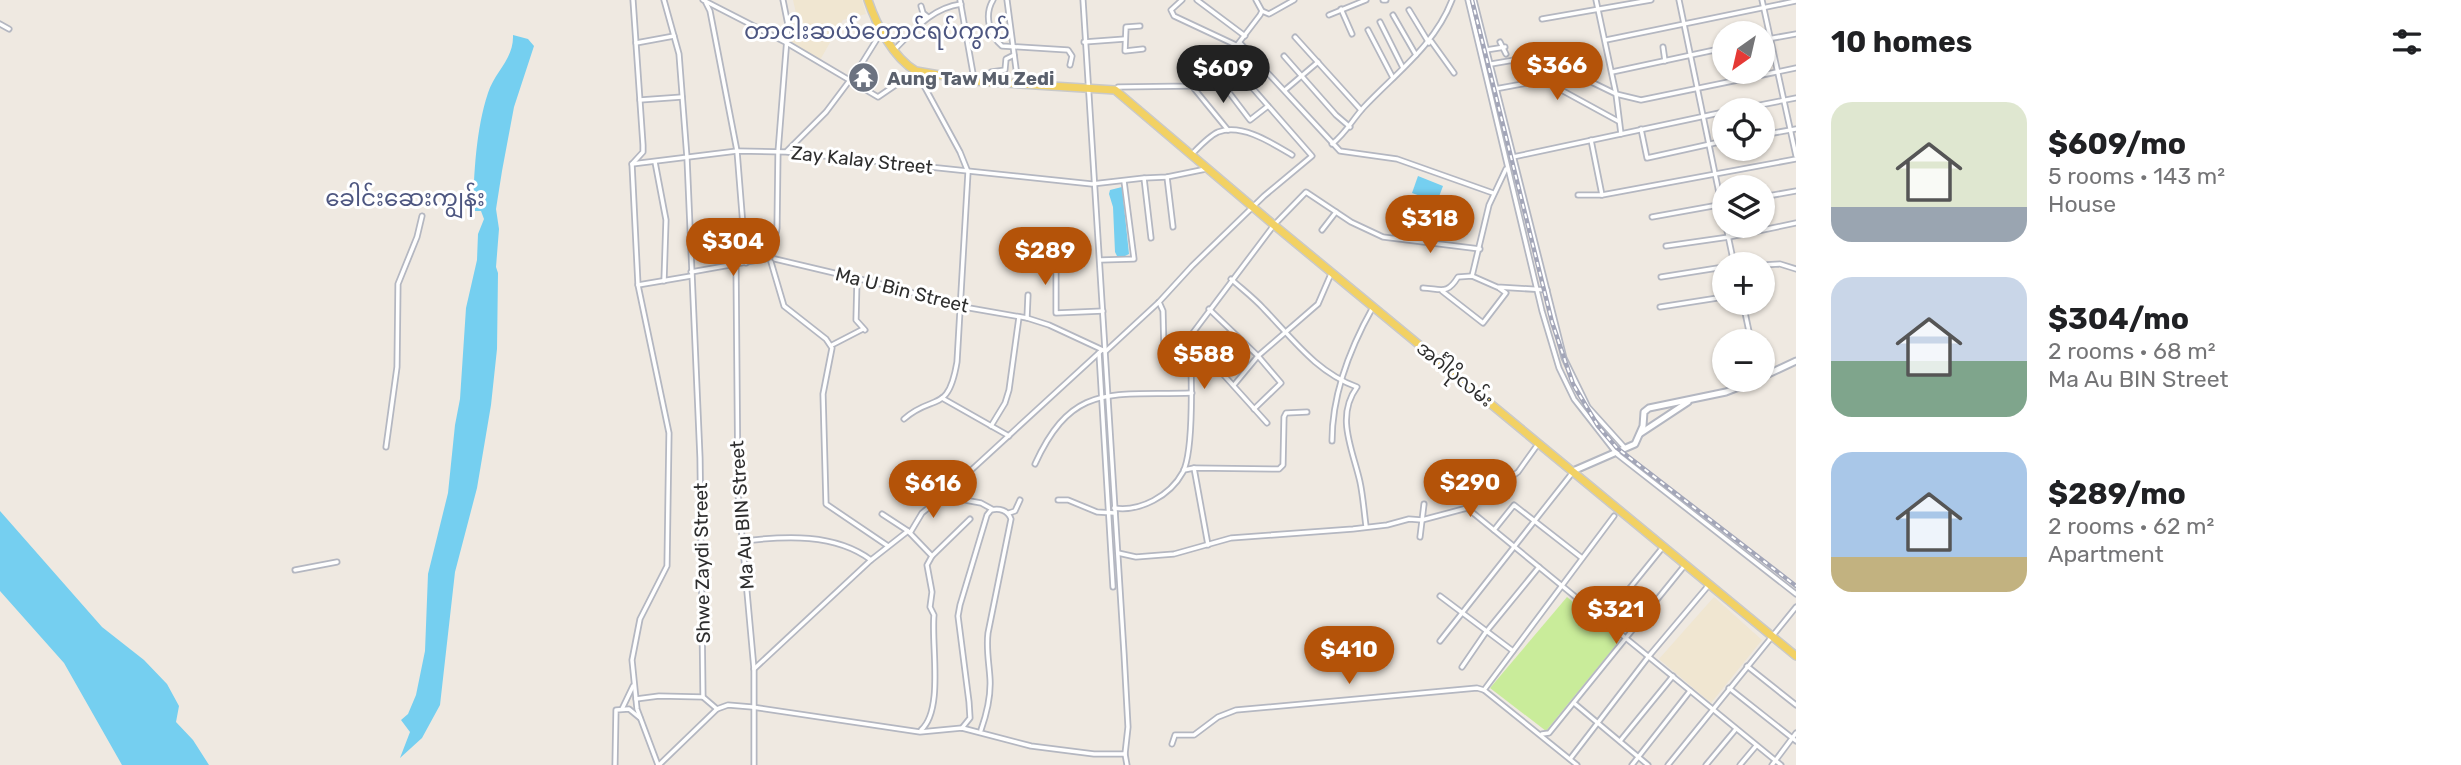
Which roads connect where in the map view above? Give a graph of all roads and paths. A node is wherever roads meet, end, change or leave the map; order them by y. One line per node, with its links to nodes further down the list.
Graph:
1 (633, 0): 51 (street)
2 (664, 0): 43 (street, Shwe Zaydi Street)
3 (704, 0): 52 (street); 112 (street)
4 (783, 0): 52 (street)
5 (868, 0): 39 (main road)
6 (993, 0): 54 (street)
7 (1007, 0): 54 (street)
8 (1083, 0): 49 (street)
9 (1182, 0): 53 (street)
10 (1197, 0): 44 (street)
11 (1256, 0): 27 (street)
12 (1294, 0): 27 (street)
13 (1366, 0): 25 (street)
14 (1452, 0): 50 (street)
15 (1468, 0): 122 (street)
16 (1474, 0): 58 (street)
17 (1596, 0): 28 (street)
18 (1651, 0): 28 (street)
19 (1679, 0): 36 (street)
20 (1762, 0): 24 (street)
21 (1796, 1): 24 (street)
22 (960, 2): 31 (street); 81 (street)
23 (921, 6): 31 (street)
24 (1764, 7): 33 (street); 36 (street)
25 (1341, 9): 29 (street); 41 (street)
26 (1409, 10): 50 (street)
27 (1262, 11): 44 (street)
28 (1599, 11): 32 (street); 48 (street)
29 (1329, 15)
30 (1393, 15): 62 (street)
31 (928, 17): 56 (street)
32 (1542, 19)
33 (1767, 21)
34 (1380, 22): 71 (street)
35 (0, 24): 38 (street)
36 (1685, 24): 48 (street); 63 (street)
37 (1140, 26): 47 (street)
38 (9, 29)
39 (882, 30): 56 (main road); 80 (street)
40 (1368, 30): 79 (street)
41 (1352, 34)
42 (1796, 34): 46 (street)
43 (674, 36): 51 (street); 91 (street, Shwe Zaydi Street)
44 (1245, 36): 53 (street)
45 (1295, 37): 68 (street)
46 (1775, 37)
47 (1125, 39): 49 (street); 57 (street)
48 (1606, 40): 76 (street)
49 (1084, 42): 86 (street)
50 (1430, 42): 62 (street); 75 (street)
51 (636, 43): 93 (street)
52 (785, 43): 80 (street); 113 (street)
53 (1239, 44): 66 (street); 89 (street)
54 (1013, 47): 61 (street); 70 (street)
55 (1663, 47): 67 (street)
56 (894, 49): 73 (main road)
57 (1143, 49)
58 (1486, 50): 60 (street); 69 (street)
59 (1712, 50): 63 (street)
60 (1506, 54)
61 (1015, 55): 82 (street); 83 (street)
62 (1416, 55): 71 (street)
63 (1690, 55): 67 (street); 85 (street)
64 (1284, 56): 78 (street)
65 (1775, 59): 74 (street)
66 (1228, 60): 77 (street); 96 (street)
67 (1665, 61): 76 (street)
68 (1318, 62): 78 (street); 97 (street)
69 (1491, 64): 87 (street); 90 (street)
70 (1070, 65)
71 (1403, 68): 79 (street)
72 (1796, 68): 74 (street)
73 (916, 71): 80 (street); 81 (main road); 124 (street)
74 (1778, 71): 85 (street); 94 (street)
75 (1454, 72)
76 (1612, 72): 90 (street)
77 (1214, 74): 84 (street); 96 (street)
78 (1301, 76): 89 (street); 101 (street)
79 (1393, 78): 97 (street)
80 (848, 80): 114 (street)
81 (974, 81): 82 (main road)
82 (987, 82): 83 (main road)
83 (1018, 84): 86 (main road)
84 (1192, 86): 88 (street); 105 (street)
85 (1697, 87): 90 (street); 99 (street)
86 (1088, 88): 88 (main road); 129 (street)
87 (1495, 89): 100 (street); 117 (street)
88 (1115, 90): 115 (main road, အင်္ဂါပိုလမ်း)
89 (1285, 90): 110 (street)
90 (1616, 94): 100 (street)
91 (681, 97): 93 (street); 119 (street, Shwe Zaydi Street)
92 (1796, 98): 94 (street)
93 (640, 100): 121 (street)
94 (1783, 101): 95 (street); 104 (street)
95 (1775, 102)
96 (1268, 106): 136 (street)
97 (1361, 110): 101 (street)
98 (1712, 115): 99 (street)
99 (1703, 117): 103 (street); 111 (street)
100 (1618, 121): 107 (street)
101 (1350, 127): 110 (street)
102 (1796, 129): 104 (street)
103 (1641, 130): 107 (street); 111 (street)
104 (1790, 130): 106 (street); 118 (street)
105 (1229, 131): 115 (street); 116 (street)
106 (1775, 133)
107 (1621, 134): 108 (street)
108 (1591, 141): 117 (street); 133 (street)
109 (1712, 143): 111 (street)
110 (1332, 144): 131 (street)
111 (1709, 144): 125 (street)
112 (737, 151): 113 (street, Zay Kalay Street); 119 (street, Zay Kalay Street); 152 (street)
113 (778, 152): 114 (street, Zay Kalay Street); 150 (street)
114 (786, 152): 124 (street, Zay Kalay Street)
115 (1191, 154): 123 (main road, အင်္ဂါပိုလမ်း)
116 (1292, 155)
117 (1513, 157): 168 (street)
118 (1796, 157): 125 (street)
119 (687, 158): 120 (street, Zay Kalay Street); 158 (street, Shwe Zaydi Street)
120 (655, 162): 121 (street, Zay Kalay Street); 163 (street)
121 (632, 164): 164 (street)
122 (1507, 167): 131 (street); 167 (street)
123 (1208, 169): 126 (street, Zay Kalay Street); 136 (main road, အင်္ဂါပိုလမ်း)
124 (968, 172): 129 (street, Zay Kalay Street); 173 (street)
125 (1716, 173): 133 (street)
126 (1167, 177): 127 (street, Zay Kalay Street); 143 (street)
127 (1144, 178): 128 (street, Zay Kalay Street); 145 (street)
128 (1124, 181): 129 (street, Zay Kalay Street); 151 (street)
129 (1092, 184): 151 (street)
130 (1796, 191): 134 (street)
131 (1493, 193): 149 (street)
132 (1578, 195): 133 (street)
133 (1602, 195)
134 (1775, 195)
135 (1712, 206): 139 (street)
136 (1254, 208): 141 (main road, အင်္ဂါပိုလမ်း); 172 (street)
137 (1336, 212): 141 (street); 144 (street); 149 (street)
138 (422, 216): 204 (street)
139 (1652, 217)
140 (1796, 223): 142 (street)
141 (1274, 225): 157 (main road, အင်္ဂါပိုလမ်း); 162 (street)
142 (1775, 227)
143 (1172, 228)
144 (1322, 230)
145 (1151, 238)
146 (1722, 238): 148 (street)
147 (1011, 244): 177 (street)
148 (1666, 246)
149 (1480, 249): 159 (street)
150 (772, 259): 152 (street, Ma U Bin Street); 161 (street, Ma U Bin Street); 181 (street)
151 (1101, 260): 177 (street)
152 (746, 263): 154 (street, Ma U Bin Street)
153 (1775, 264): 156 (street)
154 (736, 265): 158 (street, Ma U Bin Street); 229 (street, Ma Au BIN Street)
155 (1712, 269): 160 (street)
156 (1796, 269)
157 (1332, 272): 174 (main road, အင်္ဂါပိုလမ်း); 180 (street)
158 (691, 274): 163 (street, Ma U Bin Street); 265 (street, Shwe Zaydi Street)
159 (1472, 276): 165 (street); 169 (street)
160 (1661, 277)
161 (857, 279): 173 (street, Ma U Bin Street); 181 (street)
162 (1231, 279): 176 (street); 180 (street)
163 (664, 281): 164 (street, Ma U Bin Street)
164 (638, 285): 261 (street)
165 (1497, 287): 167 (street); 169 (street)
166 (1423, 288): 169 (street)
167 (1537, 289): 168 (street); 206 (street)
168 (1547, 290): 205 (street)
169 (1442, 291)
170 (1028, 295): 179 (street)
171 (1712, 299): 175 (street)
172 (1159, 302): 182 (street); 184 (street)
173 (958, 306): 178 (street, Ma U Bin Street); 193 (street)
174 (1373, 307): 187 (street); 203 (main road, အင်္ဂါပိုလမ်း)
175 (1660, 307)
176 (1209, 309): 183 (street); 184 (street)
177 (1103, 311): 182 (street)
178 (1019, 317): 179 (street, Ma U Bin Street); 199 (street)
179 (1027, 318): 182 (street, Ma U Bin Street)
180 (1285, 333): 183 (street); 187 (street)
181 (832, 345): 231 (street)
182 (1103, 351): 191 (street); 192 (street); 201 (street)
183 (1258, 356): 188 (street); 195 (street)
184 (1191, 362): 188 (street); 190 (street)
185 (1795, 363): 186 (main road)
186 (1775, 371)
187 (1342, 381): 202 (street); 225 (street)
188 (1234, 386): 195 (street)
189 (1726, 392): 194 (main road)
190 (1192, 393): 191 (street); 209 (street)
191 (1108, 396): 192 (street); 217 (street)
192 (1100, 397): 207 (street); 218 (street)
193 (942, 398): 197 (street); 199 (street)
194 (1689, 400): 200 (main road); 200 (main road)
195 (1254, 410): 198 (street)
196 (1307, 412): 208 (street)
197 (904, 419)
198 (1267, 423)
199 (991, 426): 201 (street)
200 (1641, 433): 205 (main road)
201 (1009, 436): 211 (street)
202 (1332, 441)
203 (1539, 442): 210 (main road, အင်္ဂါပိုလမ်း); 215 (street)
204 (386, 447)
205 (1626, 450): 206 (main road)
206 (1617, 454): 210 (main road); 245 (street)
207 (1035, 464)
208 (1195, 468): 209 (street); 230 (street)
209 (1184, 470): 217 (street)
210 (1573, 471): 224 (street); 232 (main road, အင်္ဂါပိုလမ်း)
211 (943, 496): 216 (street); 227 (street)
212 (1020, 500): 219 (street)
213 (1058, 500): 218 (street)
214 (1424, 504): 223 (street)
215 (1467, 508): 223 (street); 226 (street)
216 (994, 510): 219 (street); 275 (street)
217 (1115, 510): 218 (street); 234 (street)
218 (1108, 512): 244 (street)
219 (1009, 513): 277 (street)
220 (882, 514): 227 (street)
221 (1614, 516): 236 (street)
222 (970, 520): 235 (street)
223 (1422, 520): 225 (street); 228 (street)
224 (1534, 523): 226 (street); 233 (street); 236 (street)
225 (1366, 526): 230 (street)
226 (1494, 530): 233 (street)
227 (909, 532): 231 (street); 235 (street)
228 (1420, 537)
229 (743, 541): 237 (street); 259 (street, Ma Au BIN Street)
230 (1209, 545): 234 (street)
231 (888, 546): 237 (street)
232 (1663, 547): 239 (main road, အင်္ဂါပိုလမ်း); 249 (street)
233 (1514, 548): 240 (street); 248 (street)
234 (1118, 553): 285 (street)
235 (932, 556): 278 (street)
236 (1582, 558): 243 (street)
237 (871, 560): 259 (street)
238 (337, 562): 241 (street)
239 (1685, 564): 242 (main road, အင်္ဂါပိုလမ်း); 252 (street)
240 (1539, 567): 243 (street); 250 (street)
241 (295, 570)
242 (1710, 584): 251 (main road, အင်္ဂါပိုလမ်း); 255 (street)
243 (1562, 586): 249 (street); 254 (street)
244 (1113, 587)
245 (1796, 594)
246 (1440, 596): 248 (street)
247 (1796, 607): 251 (street)
248 (1463, 612): 250 (street); 253 (street)
249 (1604, 621): 252 (street)
250 (1486, 632): 254 (street); 258 (street)
251 (1772, 636): 256 (main road, အင်္ဂါပိုလမ်း); 257 (street)
252 (1626, 638): 255 (street); 267 (street)
253 (1440, 641)
254 (1513, 651): 263 (street)
255 (1649, 656): 260 (street); 274 (street)
256 (1796, 656)
257 (1747, 666): 262 (street); 268 (street)
258 (1461, 667)
259 (754, 669): 269 (street, Ma Au BIN Street)
260 (1673, 676): 264 (street); 282 (street)
261 (634, 685): 266 (street); 270 (street)
262 (1729, 687): 272 (street); 281 (street)
263 (1484, 690): 280 (street); 283 (street)
264 (1690, 691): 272 (street); 286 (street)
265 (703, 697): 266 (street); 271 (street)
266 (635, 699): 273 (street)
267 (1574, 703): 274 (street); 280 (street)
268 (1796, 705)
269 (752, 707): 271 (street); 278 (street); 291 (street, Ma Au BIN Street)
270 (622, 709): 273 (street); 289 (street)
271 (717, 709): 290 (street)
272 (1712, 709): 276 (street); 296 (street)
273 (640, 718): 290 (street)
274 (1597, 721): 282 (street); 287 (street)
275 (962, 728): 277 (street); 278 (street)
276 (1735, 729): 284 (street); 297 (street)
277 (981, 731): 285 (street)
278 (920, 732)
279 (1796, 733): 281 (street)
280 (1540, 734): 287 (street)
281 (1794, 739): 288 (street)
282 (1620, 741): 286 (street)
283 (1172, 744)
284 (1756, 746): 288 (street); 298 (street)
285 (1125, 754): 292 (street)
286 (1638, 757): 294 (street); 295 (street)
287 (1570, 759): 293 (street)
288 (1776, 760): 299 (street); 300 (street)
289 (615, 765)
290 (658, 765)
291 (754, 765)
292 (1127, 765)
293 (1577, 765)
294 (1632, 765)
295 (1648, 765)
296 (1668, 765)
297 (1706, 765)
298 (1740, 765)
299 (1772, 765)
300 (1781, 765)

